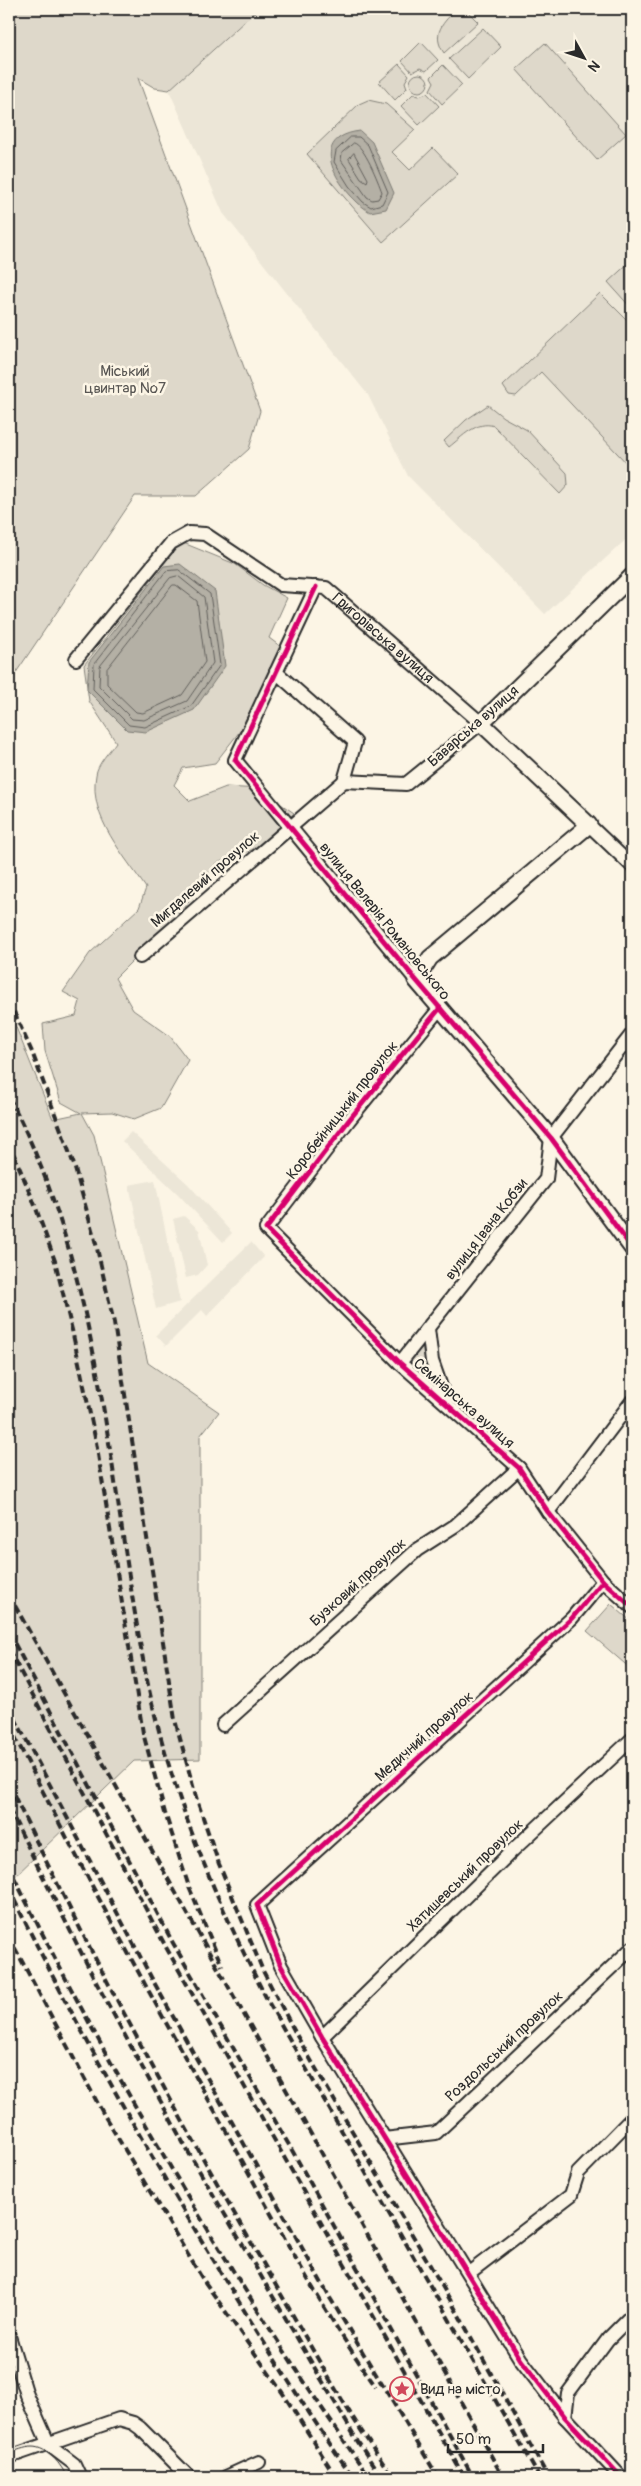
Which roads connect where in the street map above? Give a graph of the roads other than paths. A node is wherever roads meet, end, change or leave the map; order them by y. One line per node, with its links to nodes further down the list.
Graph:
1 (632, 576): 5 (street, Баварська вулиця)
2 (316, 587): 3 (street, Григорівська вулиця); 4 (street, вулиця Валерія Романовського); 5 (street, Григорівська вулиця)
3 (76, 659)
4 (276, 672): 6 (street); 7 (street, вулиця Валерія Романовського)
5 (481, 723): 6 (street, Баварська вулиця); 8 (street, Григорівська вулиця)
6 (344, 781): 7 (street)
7 (290, 825): 10 (street, Мигдалевий провулок); 11 (street, вулиця Валерія Романовського)
8 (589, 825): 9 (street, Григорівська вулиця); 11 (street)
9 (632, 866)
10 (140, 957)
11 (416, 980): 12 (street, вулиця Валерія Романовського)
12 (440, 1008): 14 (street, вулиця Валерія Романовського); 15 (street, Коробейницький провулок)
13 (632, 1034): 14 (street, вулиця Івана Кобзи)
14 (552, 1138): 16 (street, вулиця Валерія Романовського); 17 (street, вулиця Івана Кобзи)
15 (266, 1229): 18 (street, Семінарська вулиця)
16 (632, 1248)
17 (428, 1329): 18 (street, вулиця Івана Кобзи); 20 (street)
18 (400, 1363): 20 (street, Семінарська вулиця)
19 (632, 1401): 22 (street)
20 (447, 1405): 21 (street, Семінарська вулиця)
21 (518, 1468): 22 (street, Семінарська вулиця); 25 (street, Бузковий провулок)
22 (548, 1512): 23 (street, Семінарська вулиця)
23 (603, 1581): 24 (street, Семінарська вулиця); 28 (street, Медичний провулок)
24 (632, 1607)
25 (223, 1725)
26 (632, 1739): 28 (street, Хатишевський провулок)
27 (632, 1948): 30 (street, Роздольський провулок)
28 (322, 2037): 30 (street)
29 (632, 2118): 31 (street)
30 (384, 2139): 31 (street)
31 (469, 2273): 34 (street)
32 (632, 2315): 34 (street)
33 (9, 2336): 35 (street)
34 (565, 2417): 41 (street)
35 (49, 2445): 36 (street); 38 (street); 39 (street)
36 (9, 2457)
37 (259, 2462): 40 (street)
38 (80, 2477)
39 (189, 2477)
40 (226, 2477)
41 (621, 2477)

